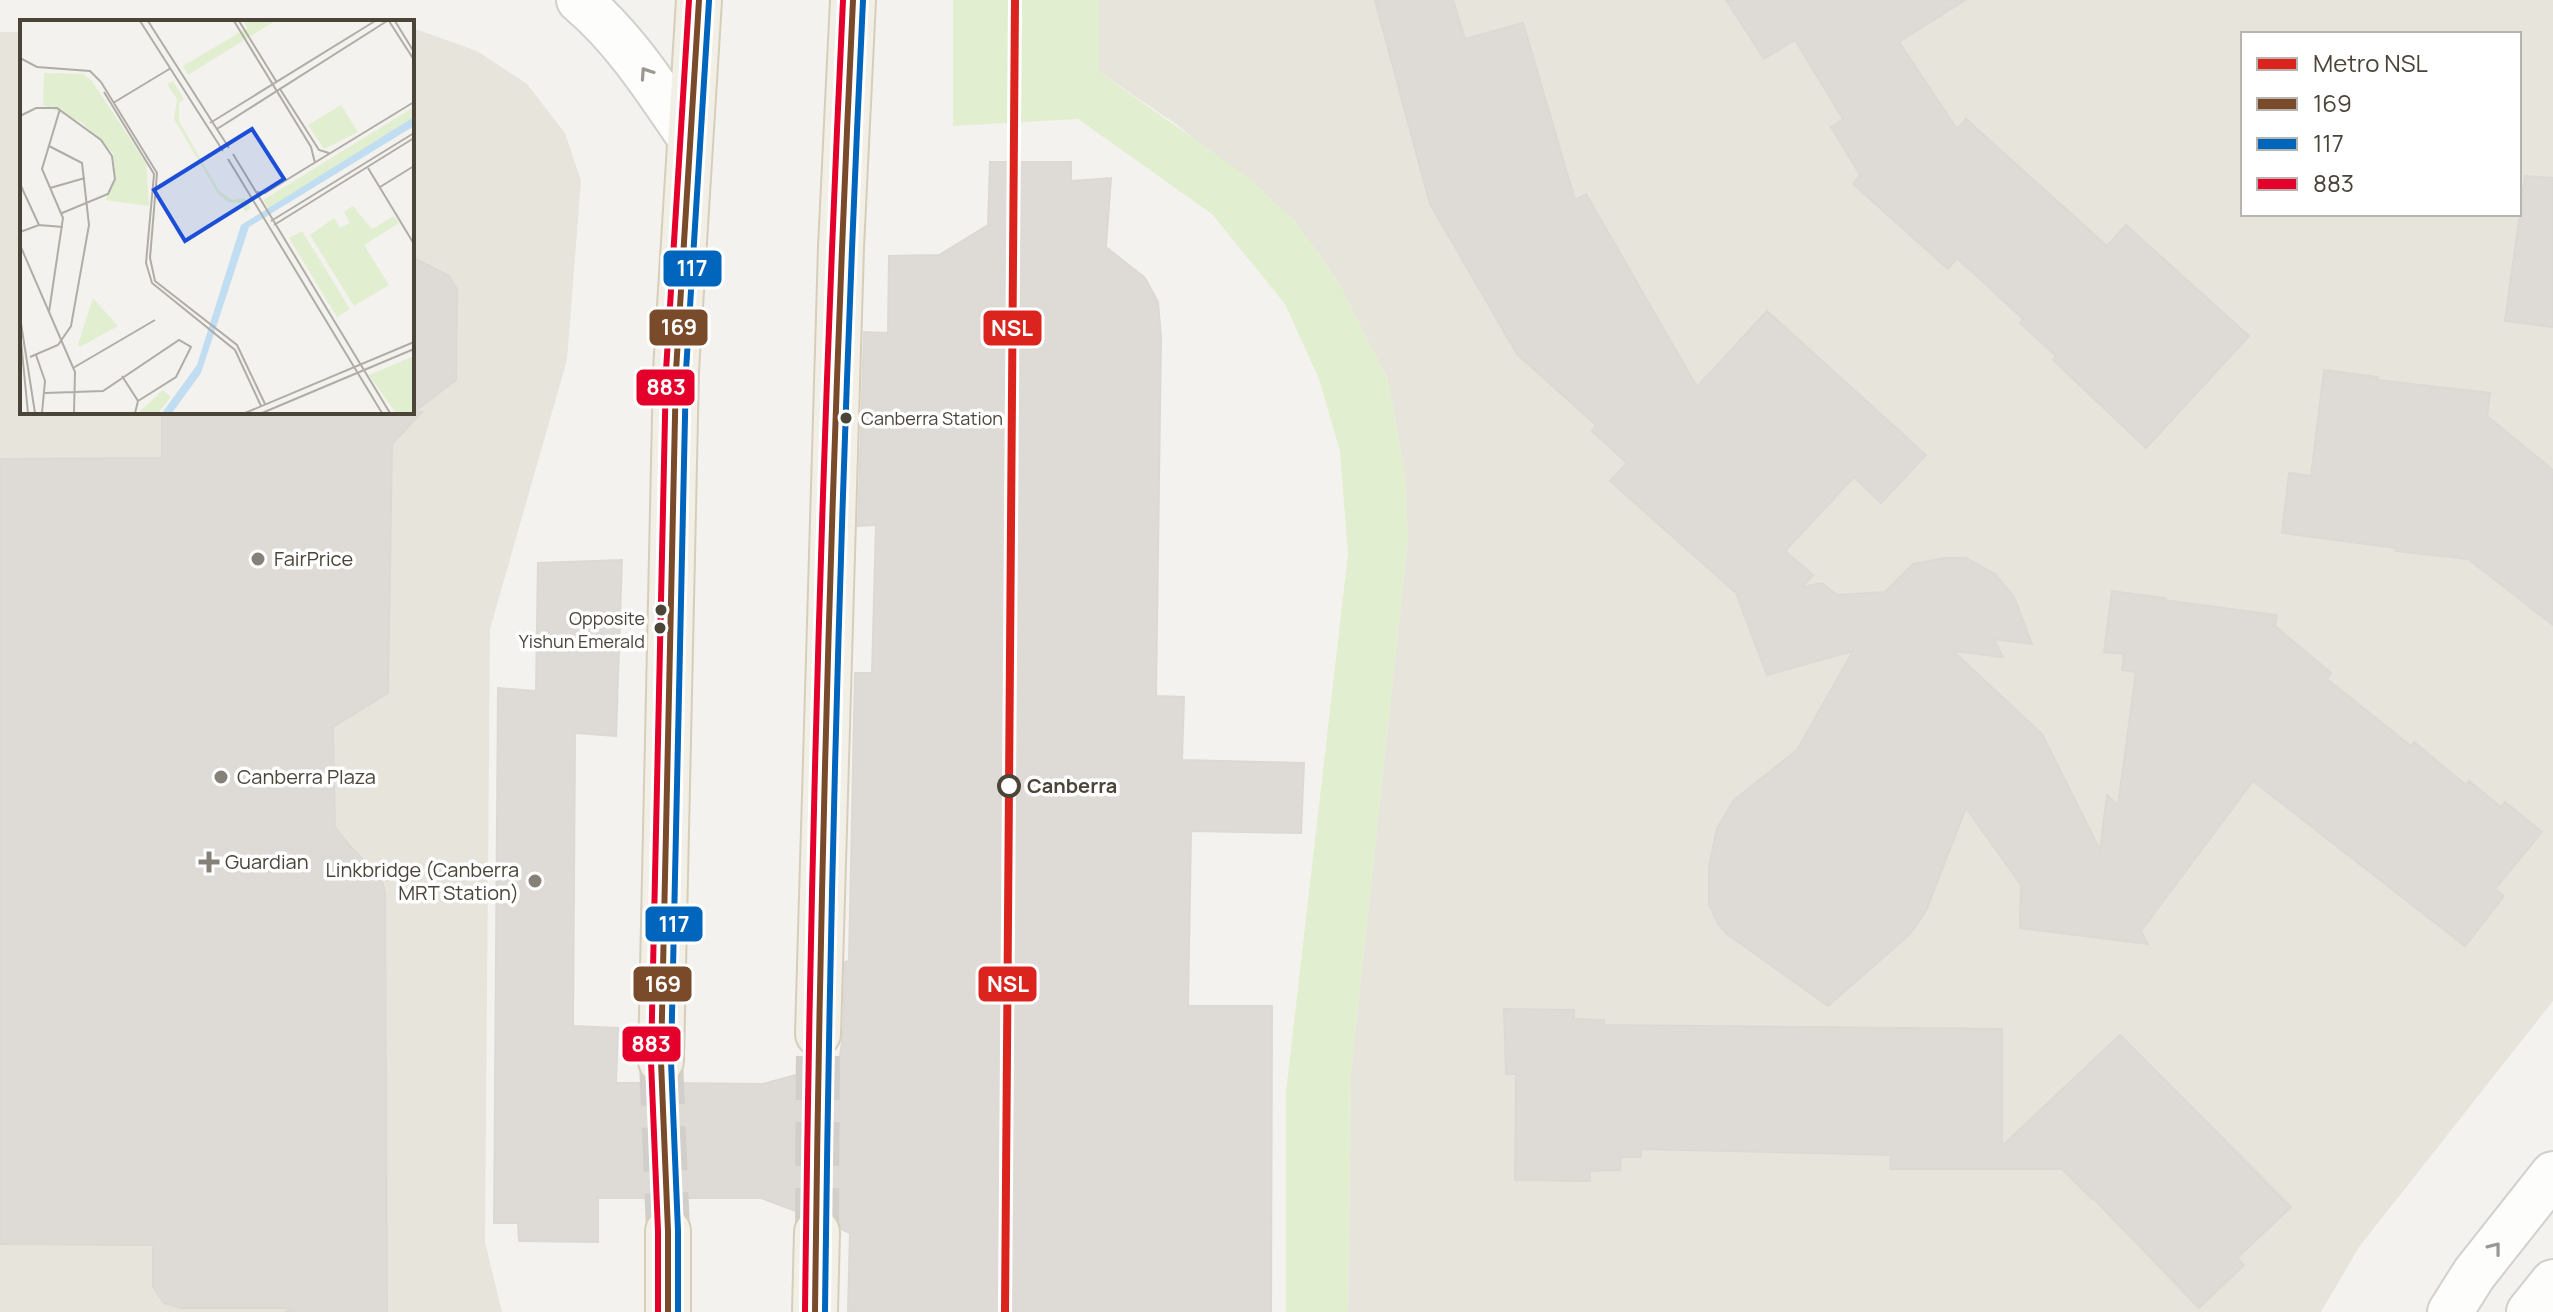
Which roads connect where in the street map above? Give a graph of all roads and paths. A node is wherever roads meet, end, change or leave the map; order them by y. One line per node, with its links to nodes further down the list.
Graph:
1 (579, 0): 4 (street, one-way to 1)
2 (699, 0): 4 (main road)
3 (853, 0): 5 (main road)
4 (690, 138): 6 (main road)
5 (818, 1034)
6 (661, 1061)
7 (2553, 1174): 13 (street, one-way to 7)
8 (668, 1231): 11 (main road)
9 (817, 1232): 12 (main road)
10 (2553, 1282): 14 (street)
11 (668, 1312)
12 (815, 1312)
13 (2450, 1312)
14 (2529, 1312)

